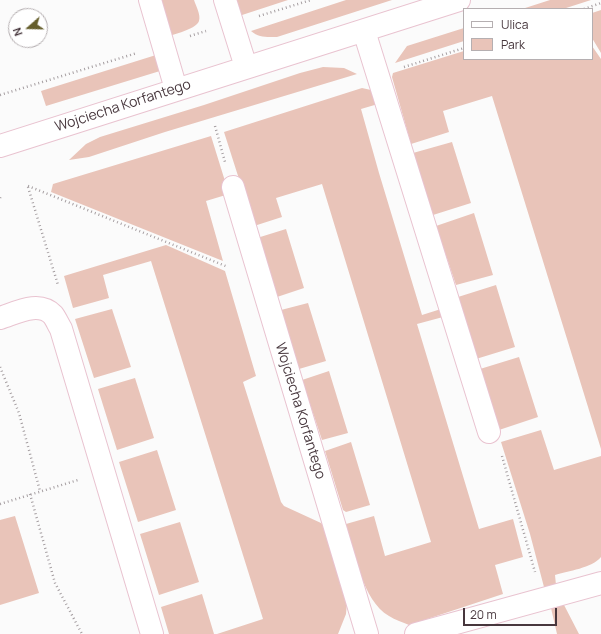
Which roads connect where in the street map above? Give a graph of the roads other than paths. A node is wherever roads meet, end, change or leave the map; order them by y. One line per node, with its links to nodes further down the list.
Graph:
1 (150, 0): 6 (street)
2 (225, 0): 5 (street)
3 (448, 2): 4 (street, Wojciecha Korfantego)
4 (364, 31): 5 (street, Wojciecha Korfantego); 10 (street)
5 (246, 67): 6 (street, Wojciecha Korfantego)
6 (176, 89): 7 (street, Wojciecha Korfantego)
7 (0, 146)
8 (233, 187): 13 (street, Wojciecha Korfantego)
9 (0, 318): 12 (street)
10 (488, 432)
11 (601, 583): 14 (street)
12 (152, 634)
13 (367, 634)
14 (416, 634)

